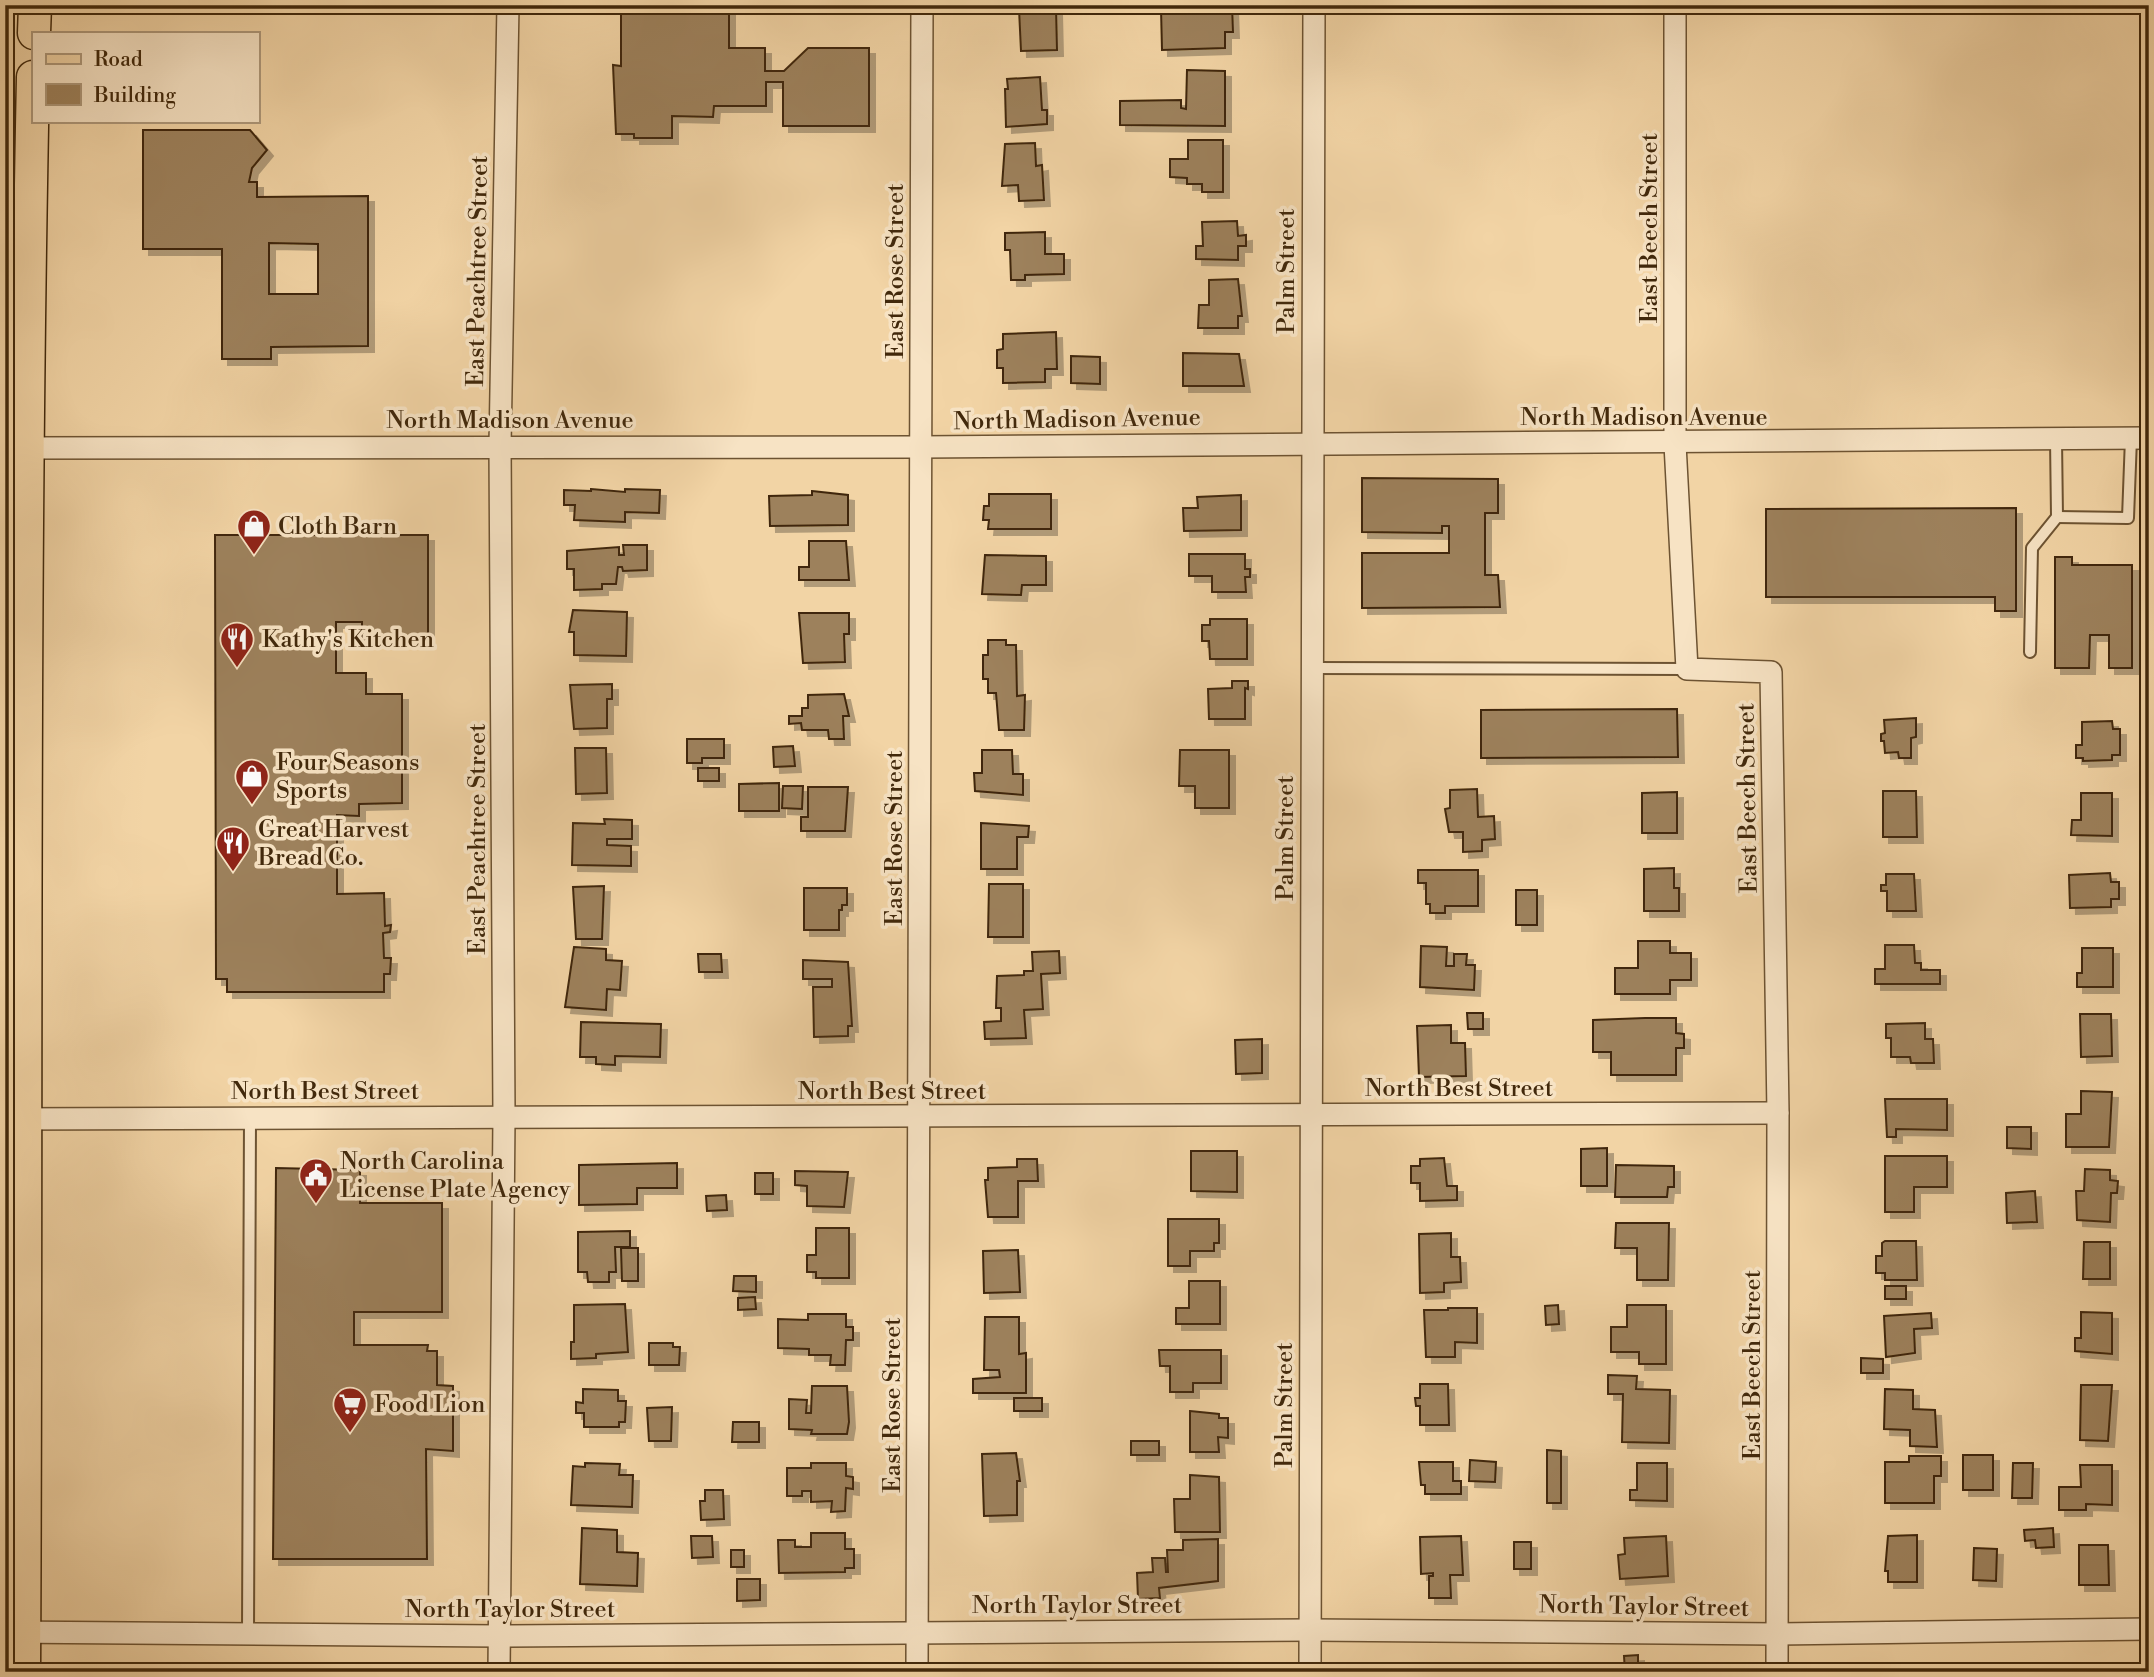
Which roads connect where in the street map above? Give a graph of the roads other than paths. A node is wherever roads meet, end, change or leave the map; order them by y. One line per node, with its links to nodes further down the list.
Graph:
1 (35, 5): 6 (main road)
2 (508, 5): 12 (street, East Peachtree Street)
3 (922, 5): 13 (street, East Rose Street)
4 (1314, 5): 10 (street, Palm Street)
5 (1675, 5): 11 (street, East Beech Street)
6 (34, 32)
7 (32, 98): 14 (main road)
8 (2140, 438): 9 (street, North Madison Avenue); 15 (lane)
9 (2056, 439): 11 (street, North Madison Avenue); 15 (lane)
10 (1311, 443): 11 (street, North Madison Avenue); 13 (street, North Madison Avenue); 17 (street, Palm Street)
11 (1675, 444): 18 (street, East Beech Street)
12 (500, 445): 13 (street, North Madison Avenue); 14 (street, North Madison Avenue); 21 (street, East Peachtree Street)
13 (921, 447): 22 (street, East Rose Street)
14 (15, 448): 24 (main road)
15 (2057, 517): 16 (lane)
16 (2030, 652)
17 (1311, 668): 18 (lane); 20 (street, Palm Street)
18 (1687, 669): 19 (street, East Beech Street)
19 (1778, 1113): 20 (street, North Best Street); 30 (street, East Beech Street)
20 (1311, 1114): 22 (street, North Best Street); 26 (street, Palm Street)
21 (505, 1115): 22 (street, North Best Street); 23 (street, North Best Street); 31 (street, East Peachtree Street)
22 (919, 1117): 28 (street, East Rose Street)
23 (250, 1118): 24 (street, North Best Street); 29 (lane)
24 (16, 1120): 27 (main road)
25 (2149, 1629): 30 (street, North Taylor Street)
26 (1310, 1630): 28 (street, North Taylor Street); 30 (street, North Taylor Street); 35 (street, Palm Street)
27 (15, 1632): 29 (street, North Taylor Street); 32 (main road)
28 (917, 1632): 31 (street, North Taylor Street); 34 (street, East Rose Street)
29 (248, 1634): 31 (street, North Taylor Street)
30 (1777, 1634): 36 (street, East Beech Street)
31 (499, 1636): 33 (street, East Peachtree Street)
32 (24, 1672)
33 (499, 1672)
34 (917, 1672)
35 (1310, 1672)
36 (1777, 1672)

